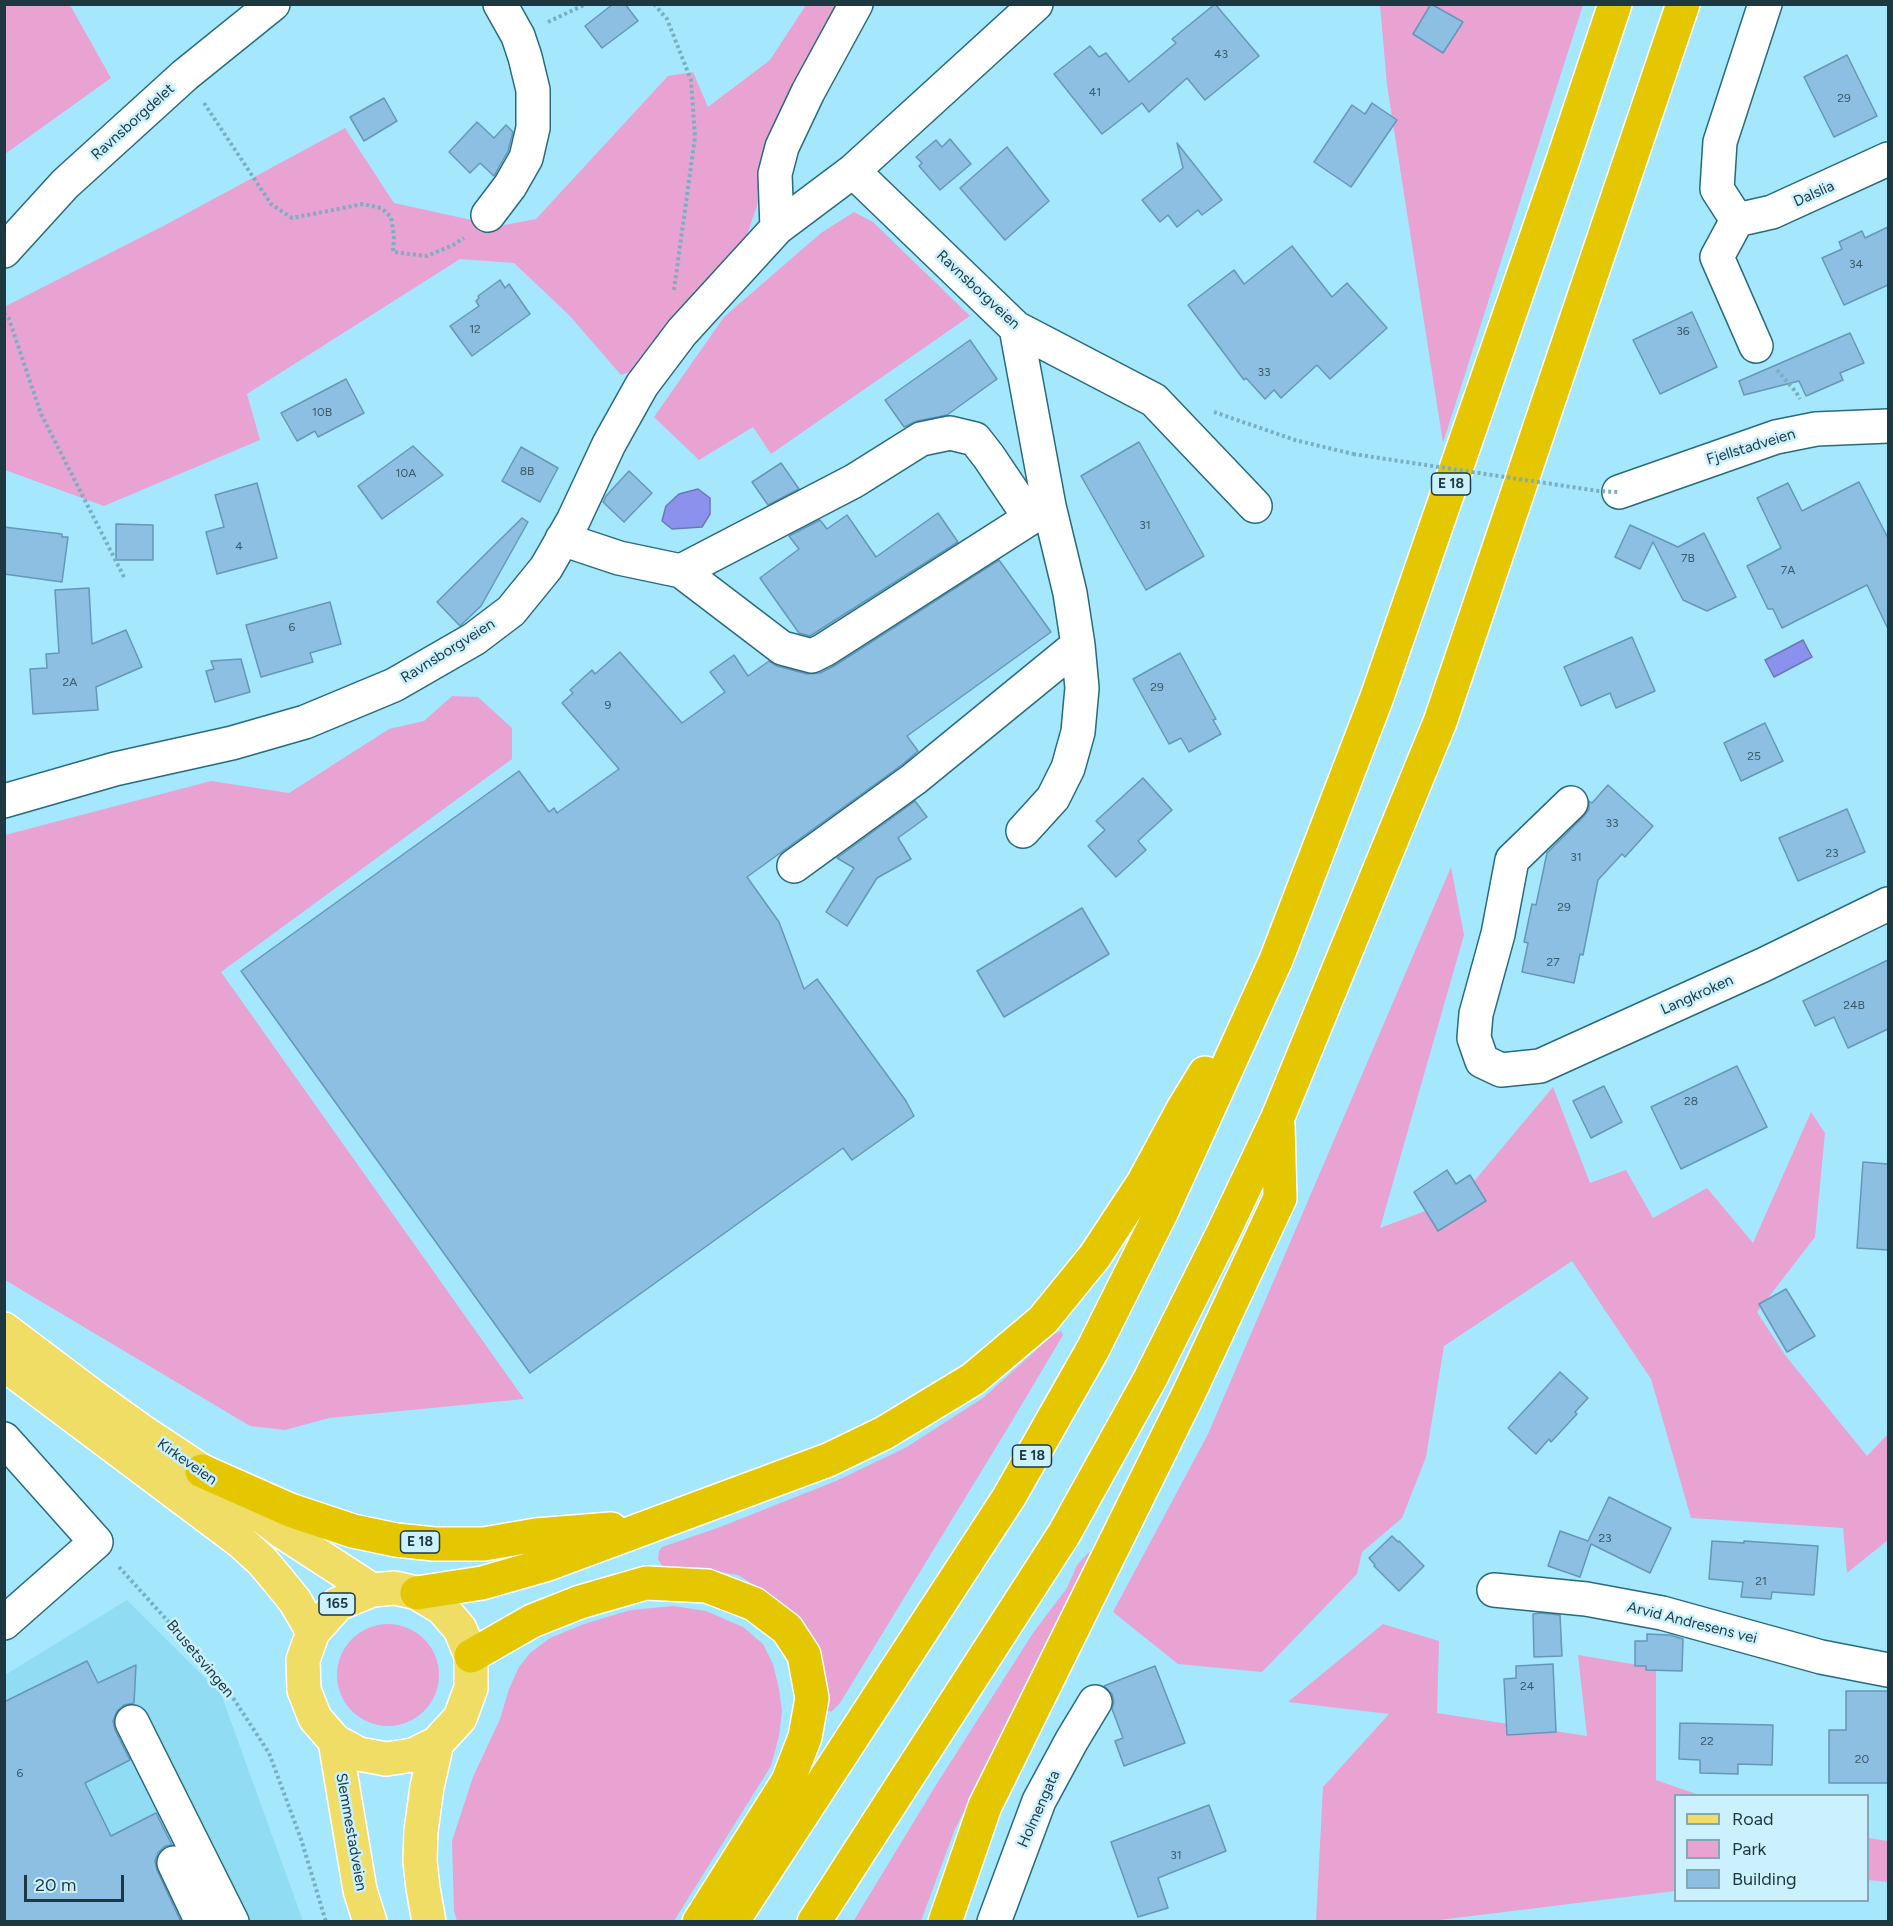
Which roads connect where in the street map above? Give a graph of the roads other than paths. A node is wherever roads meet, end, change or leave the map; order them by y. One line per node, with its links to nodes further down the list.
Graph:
1 (273, 4): 13 (street, Ravnsborgdelet)
2 (500, 4): 10 (street)
3 (856, 4): 12 (street)
4 (1036, 4): 9 (street, Ravnsborgveien)
5 (1615, 4): 28 (highway, E 18)
6 (1683, 4): 29 (highway)
7 (1765, 4): 11 (street)
8 (1888, 159): 11 (street, Dalslia)
9 (853, 171): 12 (street, Ravnsborgveien); 14 (street, Ravnsborgveien)
10 (489, 216)
11 (1737, 220): 15 (street)
12 (777, 228): 20 (street, Ravnsborgveien)
13 (4, 251)
14 (1016, 328): 18 (street, Ravnsborgveien); 19 (street)
15 (1756, 345)
16 (1888, 426): 17 (street, Fjellstadveien)
17 (1618, 492)
18 (1255, 506)
19 (1040, 512): 21 (street); 21 (street); 22 (street)
20 (562, 539): 21 (street); 23 (street, Ravnsborgveien)
21 (681, 571)
22 (1078, 645): 25 (street); 26 (street)
23 (4, 801)
24 (1571, 803): 27 (street, Langkroken)
25 (1023, 831)
26 (794, 866)
27 (1888, 904)
28 (1276, 960): 34 (highway, E 18); 52 (highway, E 18)
29 (1278, 1117): 53 (highway); 54 (highway)
30 (4, 1329): 33 (main road, Kirkeveien)
31 (4, 1364): 39 (main road, Kirkeveien)
32 (4, 1439): 38 (street)
33 (202, 1471): 34 (highway, E 18); 35 (main road, Kirkeveien)
34 (649, 1526): 37 (highway, E 18)
35 (372, 1590): 37 (main road, 165); 39 (main road, 165)
36 (1494, 1590): 41 (street, Arvid Andresens vei)
37 (417, 1593): 40 (main road, 165)
38 (4, 1623)
39 (313, 1632): 44 (main road, 165)
40 (471, 1656): 45 (main road, 165); 51 (highway)
41 (1888, 1670)
42 (1095, 1702): 55 (street, Holmengata)
43 (132, 1722): 48 (street)
44 (335, 1741): 45 (main road, 165); 49 (main road, Slemmestadveien)
45 (437, 1743): 50 (main road, 165)
46 (174, 1863): 47 (street)
47 (202, 1922)
48 (232, 1922)
49 (370, 1922)
50 (429, 1922)
51 (699, 1922)
52 (732, 1922)
53 (814, 1922)
54 (945, 1922)
55 (994, 1922)

